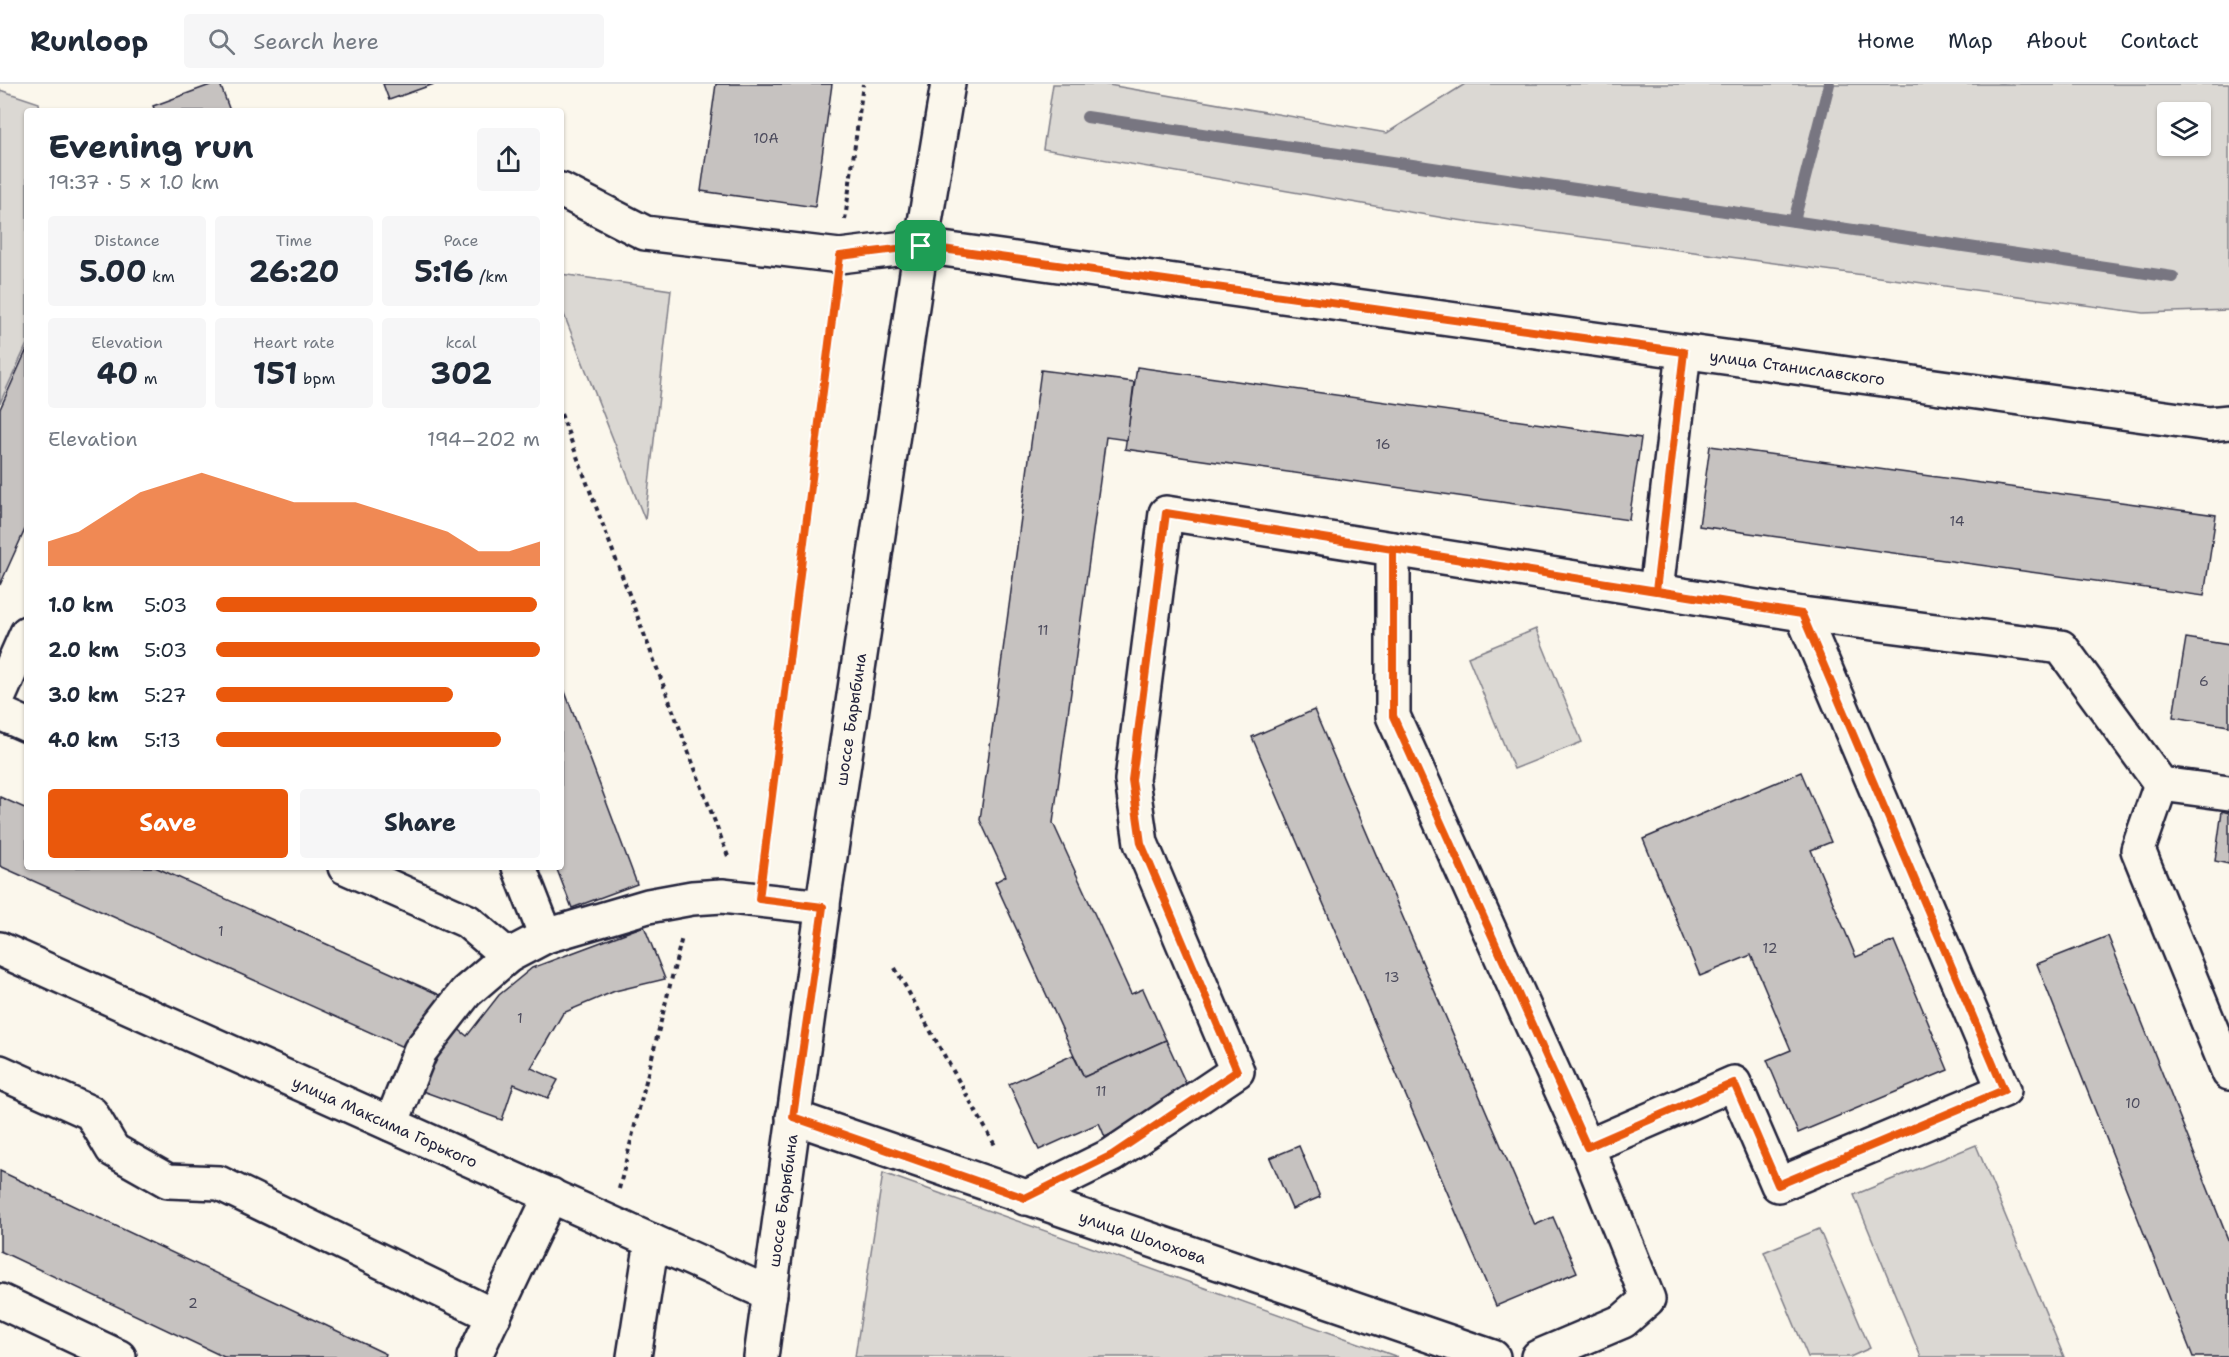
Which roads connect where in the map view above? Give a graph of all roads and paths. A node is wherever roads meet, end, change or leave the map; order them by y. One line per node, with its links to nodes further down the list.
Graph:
1 (863, 84): 5 (path)
2 (948, 84): 4 (street, шоссе Барыбина)
3 (564, 192): 5 (street, улица Станиславского)
4 (921, 246): 5 (street, улица Станиславского); 6 (street, улица Станиславского); 23 (street, шоссе Барыбина)
5 (840, 256): 22 (path)
6 (1684, 352): 8 (street, улица Станиславского); 10 (street)
7 (564, 422): 18 (path)
8 (2219, 423)
9 (1393, 549): 10 (street); 32 (street); 34 (street)
10 (1656, 591): 11 (street)
11 (1802, 614): 16 (street); 32 (street)
12 (24, 640): 13 (street)
13 (0, 693)
14 (0, 713): 15 (street)
15 (24, 724)
16 (2161, 784): 17 (street); 29 (street)
17 (2229, 793)
18 (731, 865)
19 (352, 870): 26 (street)
20 (520, 870): 24 (street)
21 (692, 898): 22 (street); 24 (street); 35 (path)
22 (759, 899): 23 (street)
23 (823, 907): 30 (street, шоссе Барыбина)
24 (546, 936): 26 (street)
25 (0, 950): 31 (street, улица Максима Горького)
26 (508, 956): 31 (street)
27 (895, 968): 34 (path)
28 (0, 1072): 39 (street)
29 (2229, 1073)
30 (793, 1117): 34 (street, улица Шолохова); 37 (street, шоссе Барыбина)
31 (391, 1124): 33 (street, улица Максима Горького)
32 (1587, 1147): 45 (street)
33 (551, 1195): 35 (street, улица Максима Горького); 39 (street)
34 (1025, 1198): 44 (street, улица Шолохова)
35 (610, 1222): 36 (street, улица Максима Горького)
36 (652, 1241): 37 (street, улица Максима Горького); 42 (street)
37 (770, 1294): 43 (street, шоссе Барыбина)
38 (0, 1301): 40 (street)
39 (494, 1316): 41 (street)
40 (119, 1357)
41 (474, 1357)
42 (633, 1357)
43 (761, 1357)
44 (1493, 1357)
45 (1538, 1357)

